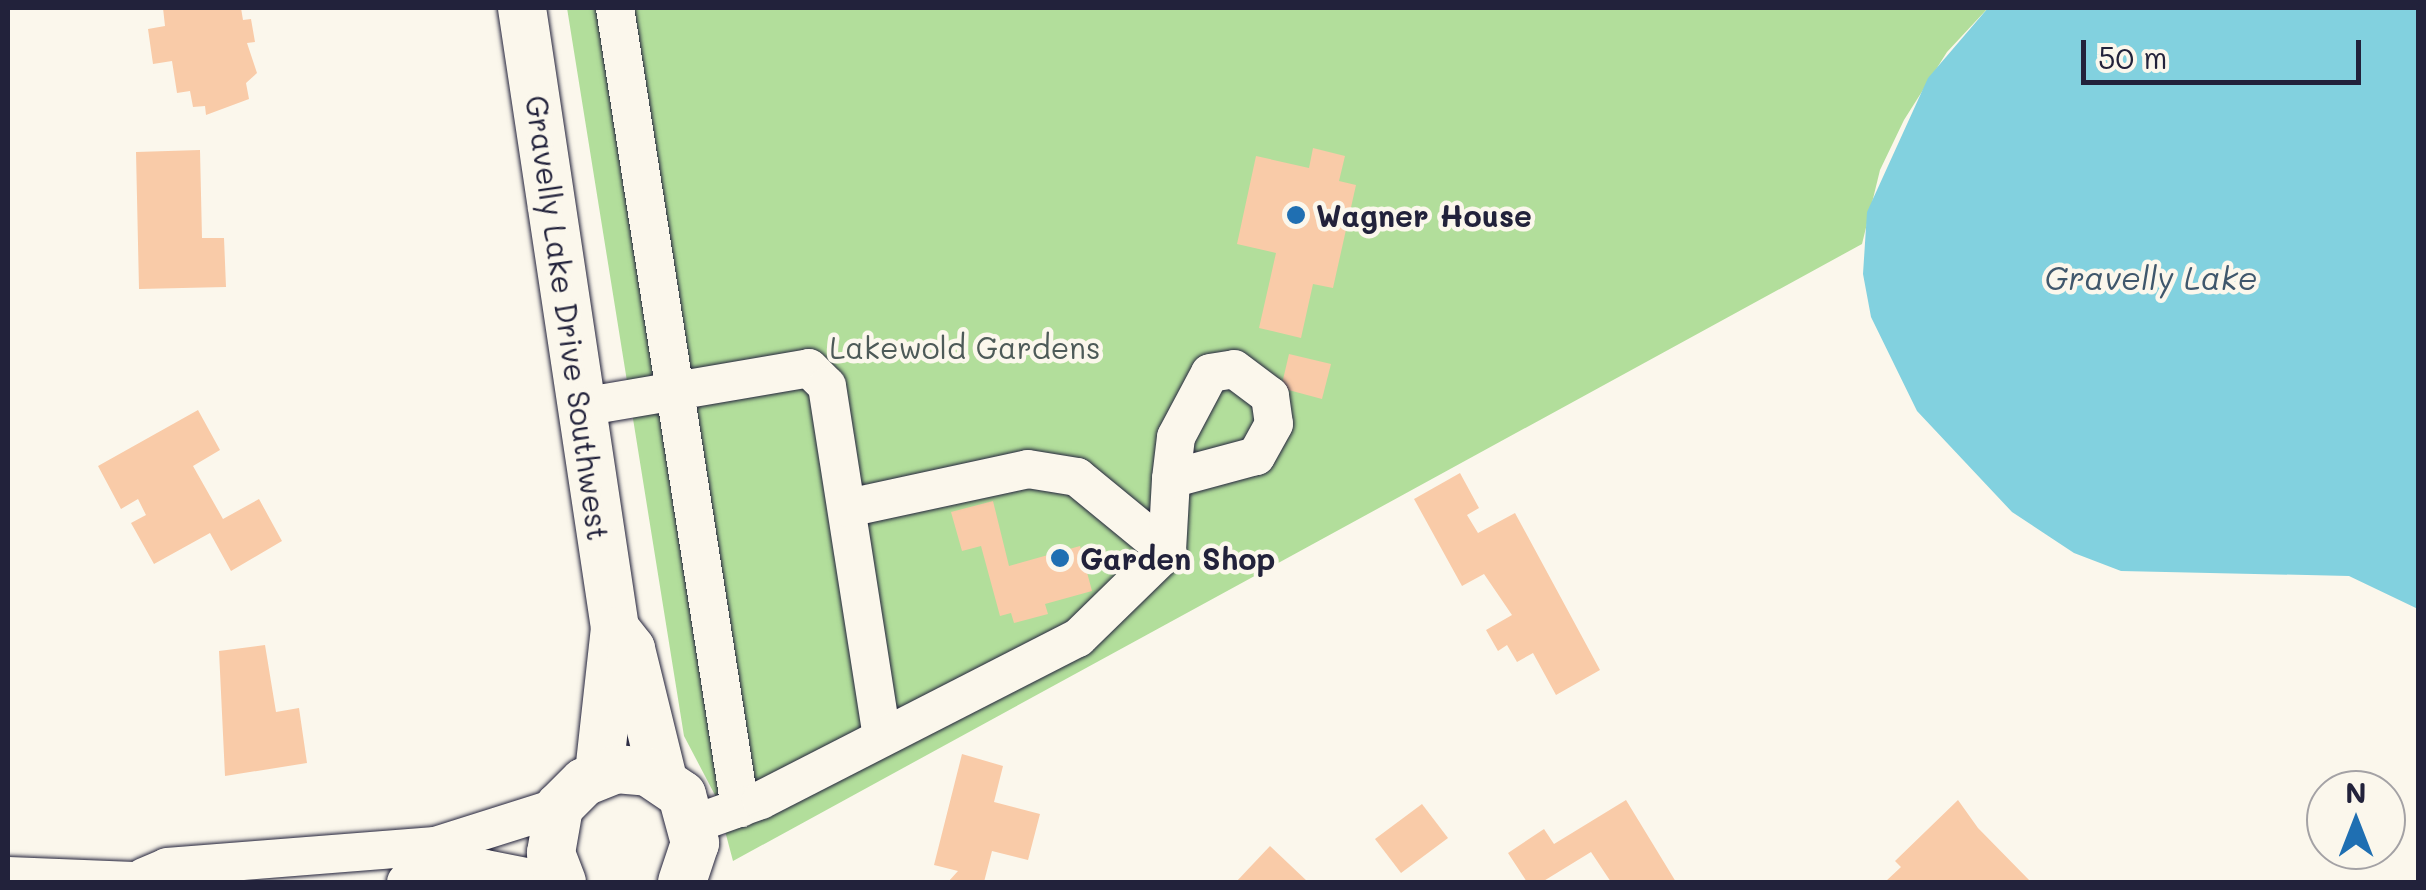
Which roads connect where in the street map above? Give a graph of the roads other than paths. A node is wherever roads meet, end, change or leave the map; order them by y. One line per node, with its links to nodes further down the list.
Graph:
1 (522, 8): 4 (main road, Gravelly Lake Drive Southwest)
2 (615, 8): 3 (street)
3 (675, 391): 4 (street); 6 (street); 13 (street)
4 (582, 407): 8 (main road, Gravelly Lake Drive Southwest)
5 (1171, 479): 7 (street)
6 (848, 508): 7 (street); 9 (street)
7 (1166, 551): 9 (street)
8 (614, 628): 10 (main road, Gravelly Lake Drive Southwest); 11 (main road, Gravelly Lake Drive Southwest)
9 (882, 737): 13 (street)
10 (599, 773): 11 (main road); 12 (main road)
11 (663, 779): 14 (main road)
12 (560, 806): 16 (street); 19 (main road)
13 (740, 808): 14 (street)
14 (694, 824): 20 (main road)
15 (8, 876): 16 (street)
16 (152, 880)
17 (406, 882): 18 (street)
18 (551, 882)
19 (562, 882)
20 (682, 882)

